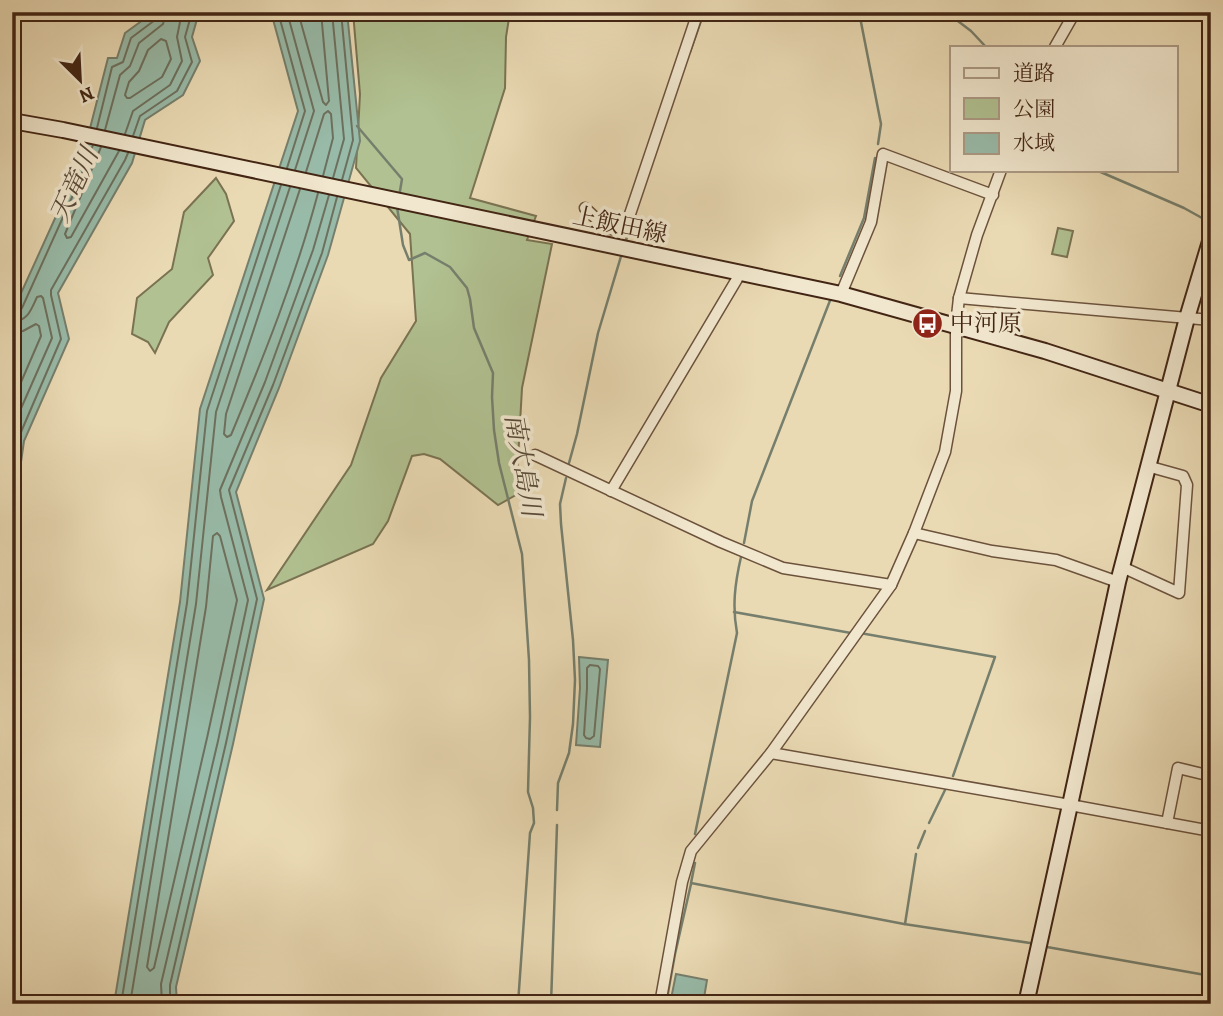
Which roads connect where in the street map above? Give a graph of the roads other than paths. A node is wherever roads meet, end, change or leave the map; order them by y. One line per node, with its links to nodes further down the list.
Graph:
1 (698, 12): 7 (street)
2 (1075, 12): 3 (street)
3 (1056, 46)
4 (12, 121): 10 (main road, 上飯田線)
5 (1001, 172): 6 (street)
6 (993, 195): 10 (street); 11 (street)
7 (585, 208)
8 (1211, 238): 12 (main road)
9 (737, 279): 19 (street)
10 (841, 294): 14 (main road, 上飯田線)
11 (960, 298): 12 (street); 14 (street)
12 (1187, 317): 13 (street); 15 (main road)
13 (1211, 320)
14 (956, 325): 15 (main road, 上飯田線); 20 (street)
15 (1168, 391): 16 (main road, 上飯田線); 18 (main road)
16 (1211, 404)
17 (535, 455): 19 (street)
18 (1147, 466): 21 (main road); 21 (street)
19 (611, 491): 23 (street)
20 (914, 533): 22 (street); 23 (street)
21 (1122, 567): 22 (main road)
22 (1118, 582): 26 (main road)
23 (891, 585): 24 (street)
24 (771, 753): 26 (street); 29 (street)
25 (1211, 776): 27 (street)
26 (1070, 805): 27 (street); 30 (main road)
27 (1167, 823): 28 (street)
28 (1211, 831)
29 (660, 1004)
30 (1026, 1004)

